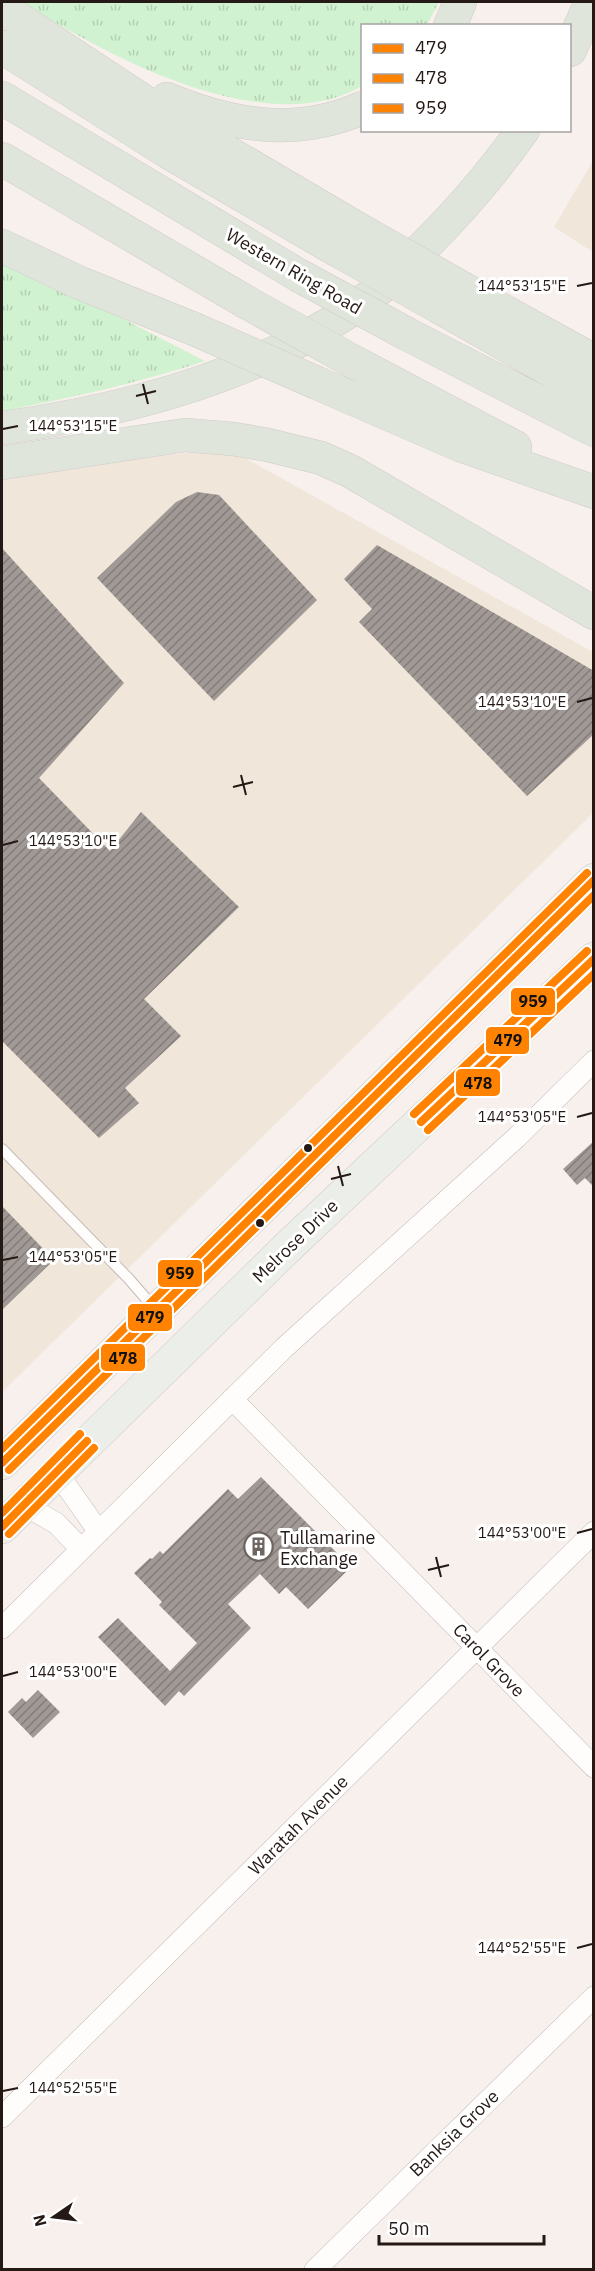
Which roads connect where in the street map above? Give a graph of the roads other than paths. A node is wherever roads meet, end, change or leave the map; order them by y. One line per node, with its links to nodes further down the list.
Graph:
1 (460, 2): 4 (highway)
2 (591, 2): 6 (highway)
3 (2, 6): 8 (highway); 11 (highway)
4 (451, 24)
5 (2, 47): 11 (highway)
6 (571, 48)
7 (2, 98): 17 (highway, Western Ring Road, bridge)
8 (361, 109)
9 (521, 132): 16 (highway)
10 (2, 159): 19 (highway, bridge)
11 (346, 239): 13 (highway, bridge)
12 (2, 246): 19 (highway, bridge)
13 (452, 299): 14 (highway); 15 (highway)
14 (594, 361)
15 (594, 394)
16 (2, 428)
17 (594, 430)
18 (2, 463): 20 (highway)
19 (594, 491)
20 (594, 613)
21 (594, 880): 25 (main road)
22 (594, 959): 26 (main road, Melrose Drive)
23 (594, 1061): 28 (street)
24 (2, 1149): 27 (lane)
25 (303, 1166): 26 (main road); 27 (main road)
26 (337, 1201): 30 (main road, Melrose Drive)
27 (156, 1311): 29 (main road)
28 (232, 1399): 32 (street); 36 (street, Carol Grove)
29 (2, 1463)
30 (56, 1471): 31 (main road, Melrose Drive); 32 (street)
31 (13, 1516): 34 (street)
32 (99, 1532): 34 (street)
33 (594, 1532): 36 (street, Waratah Avenue)
34 (81, 1549): 35 (street)
35 (2, 1628)
36 (477, 1647): 37 (street, Carol Grove); 39 (street, Waratah Avenue)
37 (594, 1767)
38 (594, 1997): 40 (street, Banksia Grove)
39 (2, 2117)
40 (315, 2270)

